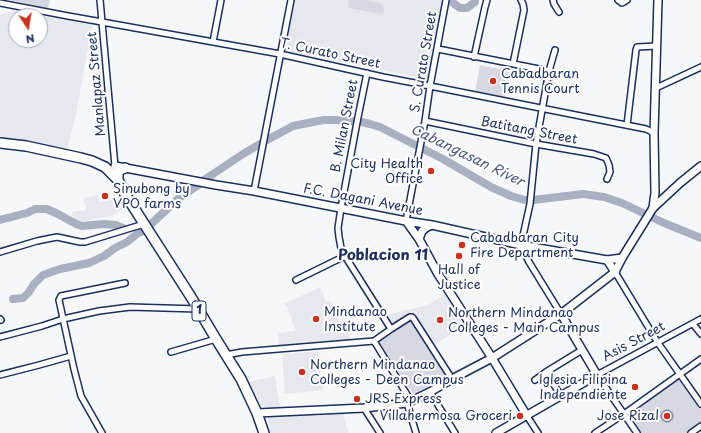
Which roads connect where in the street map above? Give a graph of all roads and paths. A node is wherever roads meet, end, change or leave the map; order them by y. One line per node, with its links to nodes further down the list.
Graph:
1 (100, 0): 13 (street, Manlapaz Street)
2 (221, 0): 14 (street)
3 (291, 0): 18 (street)
4 (487, 0): 19 (street)
5 (521, 0): 20 (street)
6 (553, 0): 12 (street)
7 (618, 0): 8 (street)
8 (627, 0)
9 (658, 0): 15 (street)
10 (446, 1): 16 (street, S. Curato Street)
11 (0, 3): 13 (street, T. Curato Street)
12 (559, 12)
13 (102, 22): 14 (street, T. Curato Street); 33 (street, Manlapaz Street)
14 (213, 42): 18 (street, T. Curato Street)
15 (656, 46): 25 (street); 28 (street)
16 (438, 49): 19 (street); 24 (street, S. Curato Street)
17 (555, 50): 22 (street)
18 (280, 54): 23 (street, T. Curato Street); 39 (street)
19 (474, 56): 20 (street)
20 (513, 64): 22 (street)
21 (701, 67): 25 (street)
22 (549, 71): 26 (street)
23 (367, 73): 24 (street, T. Curato Street); 42 (street, B. Milan Street)
24 (430, 86): 26 (street, T. Curato Street); 27 (street, S. Curato Street)
25 (656, 88): 29 (street)
26 (542, 109): 28 (street, T. Curato Street); 31 (street)
27 (425, 121): 31 (street, Batitang Street); 44 (street, S. Curato Street)
28 (627, 126): 29 (street, T. Curato Street)
29 (654, 129): 38 (street)
30 (1, 143): 32 (highway, 1); 40 (highway, 1)
31 (536, 144): 36 (street, Batitang Street); 48 (street)
32 (92, 161): 33 (highway); 37 (highway, 1)
33 (115, 166): 35 (street, F.C. Dagani Avenue)
34 (701, 166): 41 (street)
35 (125, 168): 37 (highway); 39 (street, F.C. Dagani Avenue)
36 (607, 179)
37 (118, 180): 40 (highway, 1)
38 (655, 188): 41 (street); 43 (street)
39 (254, 191): 42 (street, F.C. Dagani Avenue)
40 (125, 194): 45 (highway, 1)
41 (666, 195): 43 (street)
42 (341, 208): 44 (street, F.C. Dagani Avenue); 50 (street, B. Milan Street)
43 (650, 212): 51 (street)
44 (406, 221): 46 (street, F.C. Dagani Avenue); 47 (street)
45 (144, 224): 49 (street); 56 (highway, 1)
46 (432, 225): 47 (street); 48 (street, F.C. Dagani Avenue)
47 (419, 239): 71 (street)
48 (521, 245): 52 (street, F.C. Dagani Avenue); 57 (street)
49 (0, 252)
50 (345, 256): 54 (street); 61 (street, B. Milan Street)
51 (622, 258): 52 (street, F.C. Dagani Avenue); 53 (street)
52 (607, 260): 53 (street)
53 (615, 272): 57 (street); 66 (street)
54 (296, 280)
55 (125, 283): 59 (street)
56 (198, 309): 59 (street); 64 (highway, 1)
57 (561, 314): 67 (street); 71 (street)
58 (701, 319): 60 (street, Asis Street)
59 (63, 320): 63 (street); 70 (street)
60 (693, 324): 62 (street); 66 (street, Asis Street)
61 (391, 329): 65 (street); 77 (street)
62 (701, 334)
63 (0, 337)
64 (216, 339): 68 (street); 69 (highway, 1)
65 (374, 341): 69 (street); 81 (street)
66 (658, 343): 74 (street); 76 (street, Asis Street)
67 (582, 350): 73 (street); 76 (street)
68 (171, 352)
69 (226, 355): 84 (highway, 1)
70 (71, 356): 75 (street); 88 (street)
71 (492, 358): 77 (street); 86 (street)
72 (701, 359): 74 (street)
73 (546, 372): 78 (street); 80 (street)
74 (680, 374): 82 (street); 85 (street)
75 (0, 375)
76 (598, 375): 80 (street, Asis Street); 85 (street)
77 (452, 379): 79 (street)
78 (534, 380)
79 (430, 392): 81 (street); 92 (street)
80 (561, 396): 86 (street, Asis Street)
81 (409, 402): 83 (street); 91 (street)
82 (701, 404)
83 (364, 408): 84 (street); 90 (street)
84 (257, 413): 89 (highway, 1)
85 (624, 414): 95 (street); 96 (street)
86 (527, 416): 93 (street, Asis Street); 94 (street)
87 (701, 426): 97 (street)
88 (102, 433)
89 (264, 433)
90 (380, 433)
91 (416, 433)
92 (455, 433)
93 (496, 433)
94 (538, 433)
95 (595, 433)
96 (637, 433)
97 (691, 433)

